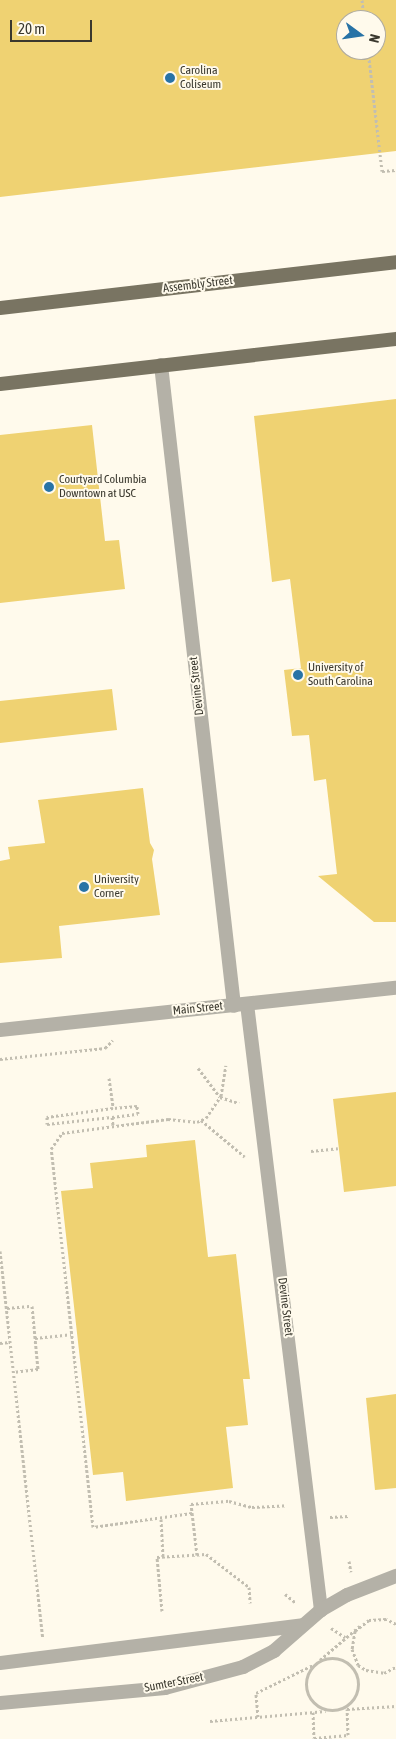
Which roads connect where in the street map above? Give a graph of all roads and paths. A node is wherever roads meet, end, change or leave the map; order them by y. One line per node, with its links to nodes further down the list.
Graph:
1 (369, 60): 2 (path)
2 (396, 170)
3 (396, 262): 4 (main road, Assembly Street)
4 (0, 308)
5 (396, 339): 6 (main road)
6 (161, 366): 7 (main road); 9 (street, Devine Street)
7 (0, 384)
8 (396, 988): 9 (street, Main Street)
9 (240, 1005): 10 (street, Main Street); 17 (street, Devine Street)
10 (141, 1015): 11 (street, Main Street); 12 (path)
11 (0, 1030)
12 (0, 1059)
13 (226, 1065): 16 (path)
14 (198, 1068): 16 (path)
15 (109, 1078): 18 (path)
16 (220, 1097): 17 (path); 20 (path)
17 (259, 1099): 24 (street, Devine Street)
18 (113, 1108): 19 (path); 19 (path)
19 (112, 1116): 21 (path)
20 (201, 1120): 21 (path); 24 (path)
21 (113, 1125): 27 (path)
22 (338, 1148): 23 (path)
23 (311, 1151)
24 (269, 1178): 32 (street, Devine Street)
25 (0, 1251): 26 (path)
26 (6, 1308): 28 (path); 29 (path)
27 (72, 1334): 28 (path); 34 (path)
28 (35, 1338): 31 (path)
29 (10, 1342): 30 (path); 31 (path)
30 (0, 1343)
31 (13, 1372): 50 (path)
32 (309, 1503): 33 (path); 43 (street, Devine Street)
33 (192, 1512): 34 (path); 35 (path)
34 (161, 1519): 36 (path)
35 (197, 1555): 36 (path); 41 (path)
36 (163, 1557): 44 (path)
37 (349, 1561): 38 (path)
38 (351, 1573)
39 (396, 1576): 43 (street, Sumter Street)
40 (285, 1594): 42 (path)
41 (250, 1603)
42 (298, 1605)
43 (321, 1610): 46 (street, Sumter Street)
44 (162, 1611)
45 (396, 1624): 48 (path)
46 (303, 1625): 50 (street); 54 (street, Sumter Street)
47 (325, 1625): 49 (path)
48 (361, 1625): 49 (path); 53 (path)
49 (345, 1637): 52 (path)
50 (45, 1658): 51 (street)
51 (0, 1663)
52 (315, 1664): 57 (path); 58 (path); 60 (path)
53 (396, 1667)
54 (0, 1703)
55 (396, 1706): 56 (path)
56 (347, 1709): 58 (path); 59 (path)
57 (328, 1710): 58 (path); 59 (path)
58 (337, 1710)
59 (313, 1712): 60 (path)
60 (258, 1717): 61 (path)
61 (210, 1721)

